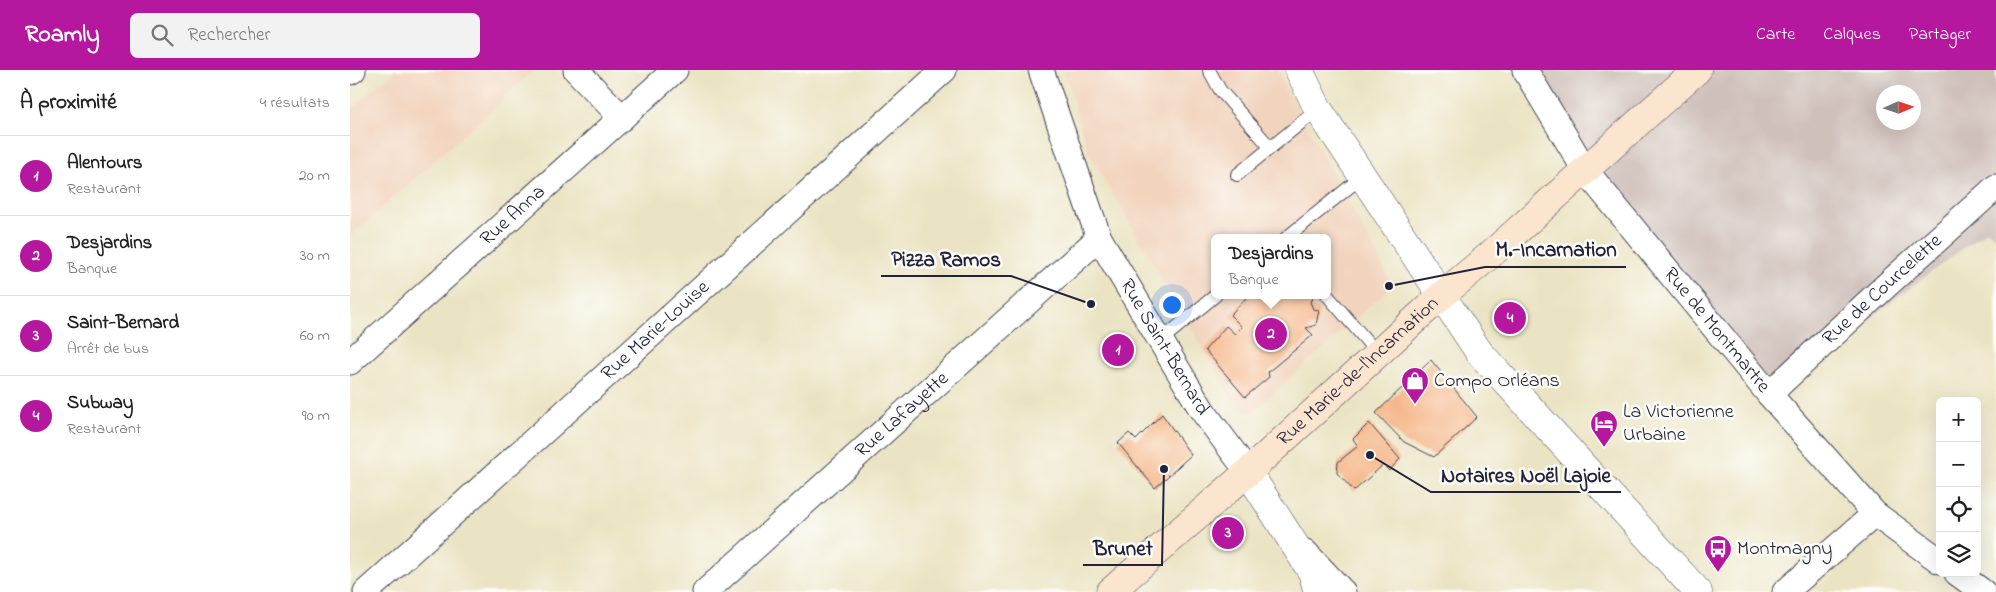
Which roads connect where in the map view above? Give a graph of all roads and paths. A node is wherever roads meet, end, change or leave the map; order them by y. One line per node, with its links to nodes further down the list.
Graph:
1 (576, 70): 10 (street)
2 (675, 70): 10 (street, Rue Anna)
3 (944, 70): 30 (street, Rue Marie-Louise)
4 (1041, 70): 17 (street, Rue Saint-Bernard)
5 (1209, 70): 11 (lane)
6 (1299, 70): 9 (street)
7 (1525, 70): 12 (street, Rue de Montmartre)
8 (1696, 70): 12 (main road, Rue Marie-de-l'Incarnation)
9 (1318, 110): 11 (lane); 14 (street)
10 (622, 118): 23 (street, Rue Anna)
11 (1270, 147): 13 (lane)
12 (1585, 170): 18 (main road, Rue Marie-de-l'Incarnation); 24 (street, Rue de Montmartre)
13 (1237, 175)
14 (1363, 176): 16 (lane); 18 (street)
15 (1996, 187): 24 (street, Rue de Courcelette)
16 (1291, 234)
17 (1099, 238): 21 (street, Rue Saint-Bernard); 31 (street, Rue Lafayette)
18 (1441, 296): 22 (main road, Rue Marie-de-l'Incarnation); 35 (street)
19 (1211, 299): 21 (lane)
20 (1330, 299): 22 (lane)
21 (1160, 341): 25 (street, Rue Saint-Bernard)
22 (1378, 354): 25 (main road, Rue Marie-de-l'Incarnation)
23 (350, 362)
24 (1769, 394): 26 (street, Rue de Montmartre)
25 (1248, 472): 27 (street, Rue Saint-Bernard); 32 (main road, Rue Marie-de-l'Incarnation)
26 (1875, 514): 28 (street, Rue de Montmartre); 36 (street)
27 (1289, 535): 33 (street); 34 (street, Rue Saint-Bernard)
28 (1936, 558)
29 (1962, 577): 37 (street)
30 (366, 592)
31 (705, 592)
32 (1110, 592)
33 (1318, 592)
34 (1343, 592)
35 (1698, 592)
36 (1786, 592)
37 (1983, 592)

